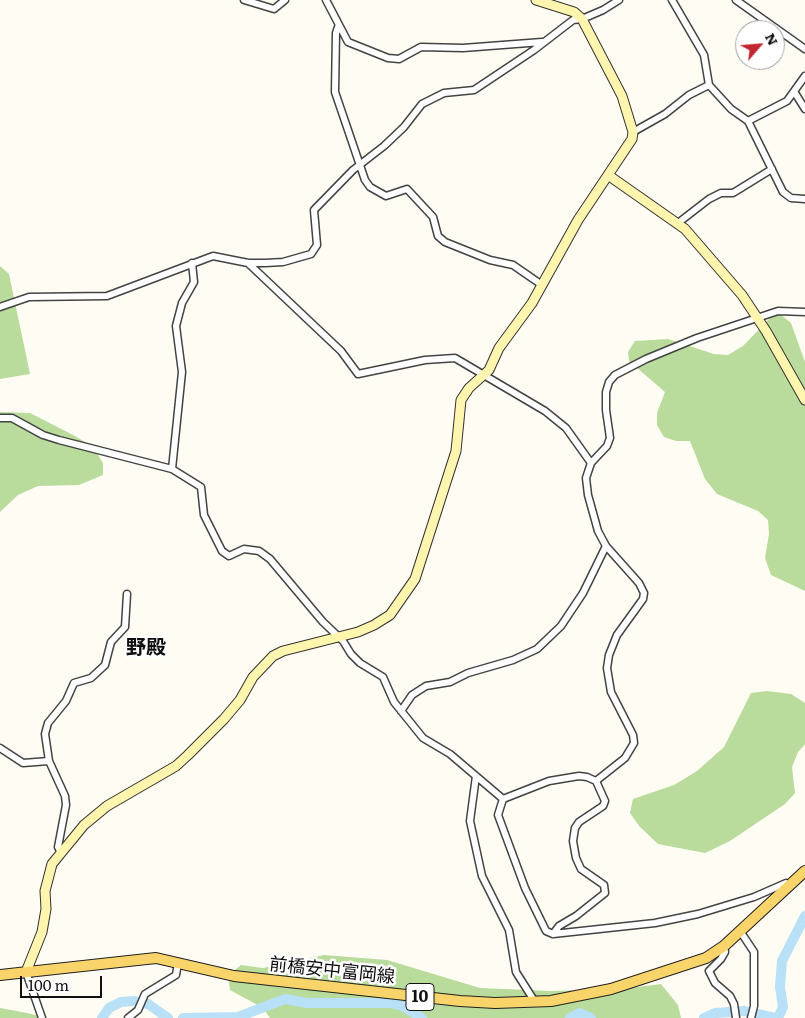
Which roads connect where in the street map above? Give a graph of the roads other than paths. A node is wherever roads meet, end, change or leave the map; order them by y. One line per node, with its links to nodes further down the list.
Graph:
1 (244, 0): 2 (street)
2 (286, 0)
3 (326, 0): 9 (street)
4 (536, 0): 8 (street)
5 (619, 0): 8 (street)
6 (672, 0): 13 (street)
7 (736, 0): 11 (street)
8 (582, 19): 10 (street); 17 (street)
9 (338, 27): 10 (street); 18 (street)
10 (542, 42): 18 (street)
11 (805, 49)
12 (805, 76): 14 (street)
13 (710, 85): 16 (street); 17 (street)
14 (795, 93): 15 (street); 16 (street)
15 (805, 109)
16 (748, 121): 19 (street)
17 (634, 132): 20 (street)
18 (359, 166): 23 (street); 25 (street)
19 (772, 169): 21 (street); 22 (street)
20 (608, 175): 22 (street); 25 (street)
21 (805, 199)
22 (678, 223): 28 (street)
23 (248, 262): 24 (street); 29 (street)
24 (192, 263): 26 (street); 33 (street)
25 (542, 285): 29 (street)
26 (0, 307)
27 (805, 312): 28 (street)
28 (758, 318): 30 (street); 32 (street)
29 (485, 376): 32 (street); 36 (street)
30 (805, 400)
31 (0, 418): 33 (street)
32 (591, 463): 34 (street)
33 (172, 469): 36 (street)
34 (606, 546): 37 (street); 41 (street)
35 (127, 594): 39 (street)
36 (339, 637): 37 (street); 43 (street)
37 (401, 711): 40 (street)
38 (0, 748): 39 (street)
39 (49, 761): 43 (street)
40 (476, 776): 42 (street); 52 (street)
41 (596, 781): 42 (street); 47 (street)
42 (503, 799): 47 (street)
43 (60, 852): 50 (street)
44 (805, 871): 45 (main road, 前橋安中富岡線 / 10)
45 (790, 886): 46 (main road, 前橋安中富岡線 / 10); 47 (street)
46 (740, 930): 48 (main road, 前橋安中富岡線 / 10); 56 (street)
47 (553, 934)
48 (724, 946): 52 (main road, 前橋安中富岡線 / 10); 55 (street)
49 (178, 963): 50 (main road, 前橋安中富岡線 / 10); 52 (main road, 前橋安中富岡線 / 10); 54 (street)
50 (26, 972): 51 (main road, 前橋安中富岡線 / 10); 53 (street)
51 (0, 975)
52 (534, 1002)
53 (42, 1018)
54 (128, 1018)
55 (736, 1018)
56 (751, 1018)

